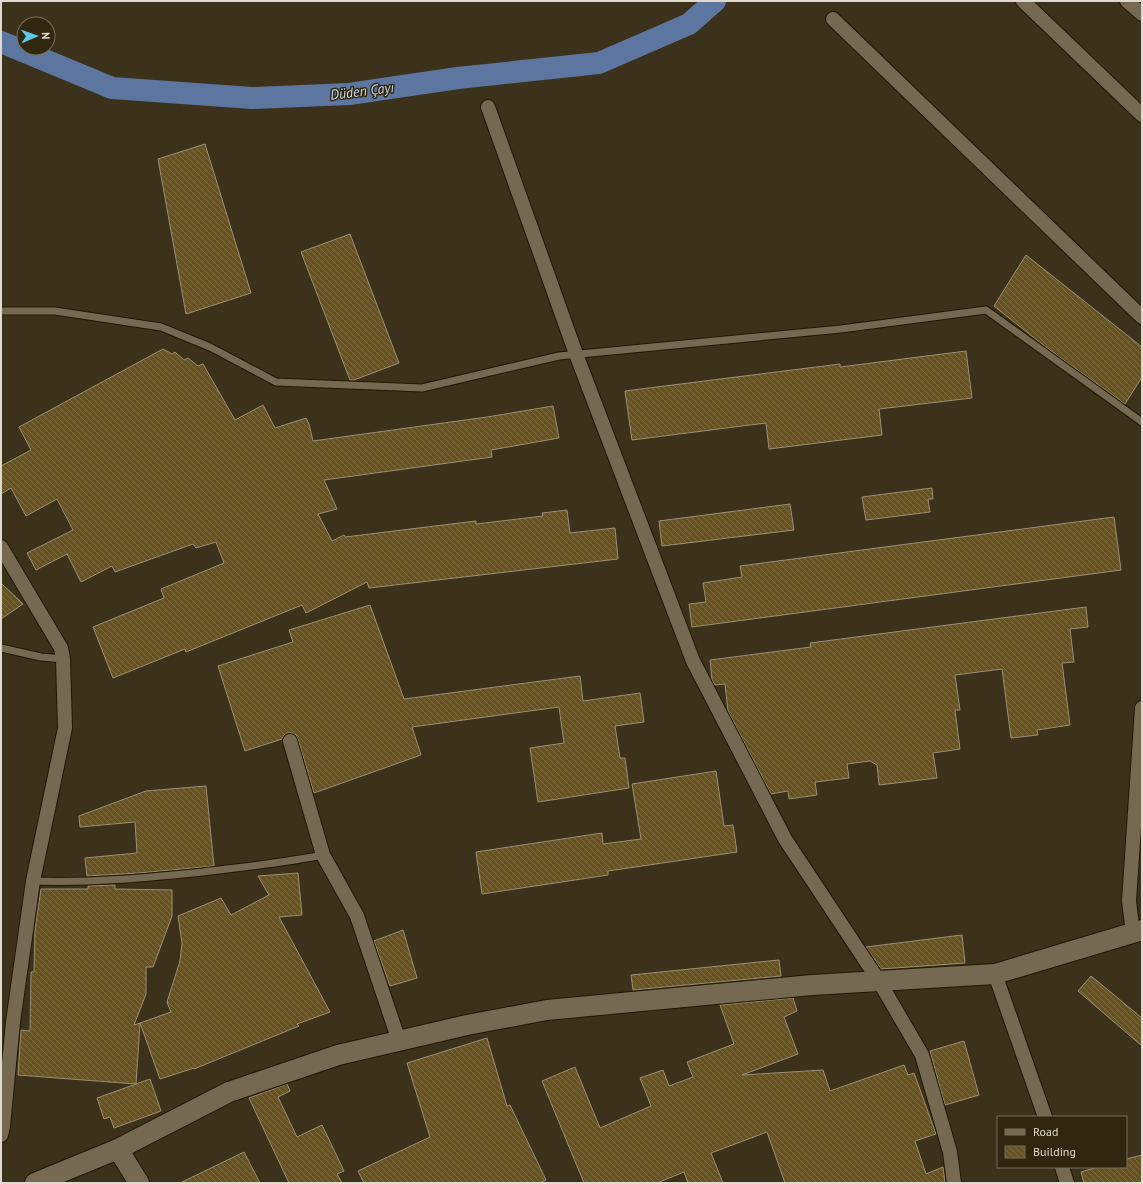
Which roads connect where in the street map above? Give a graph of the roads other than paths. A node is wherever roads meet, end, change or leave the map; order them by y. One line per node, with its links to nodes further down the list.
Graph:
1 (1023, 1): 6 (street)
2 (1127, 1): 3 (street)
3 (1142, 14)
4 (833, 19): 8 (street)
5 (488, 106): 9 (street)
6 (1142, 115)
7 (1, 311): 9 (lane)
8 (1142, 317)
9 (576, 354): 10 (lane); 20 (street)
10 (1142, 422)
11 (1, 547): 13 (street)
12 (1, 648): 13 (lane)
13 (63, 659): 17 (street)
14 (1142, 708): 18 (street)
15 (290, 741): 16 (street)
16 (323, 855): 17 (lane); 21 (street)
17 (33, 881): 23 (street)
18 (1138, 932): 19 (street)
19 (995, 974): 20 (street); 22 (street)
20 (879, 981): 21 (street); 28 (street)
21 (399, 1041): 24 (street)
22 (1045, 1116)
23 (1, 1135)
24 (118, 1149): 26 (street); 27 (street)
25 (1062, 1168): 29 (street)
26 (35, 1183)
27 (138, 1183)
28 (954, 1183)
29 (1067, 1183)

